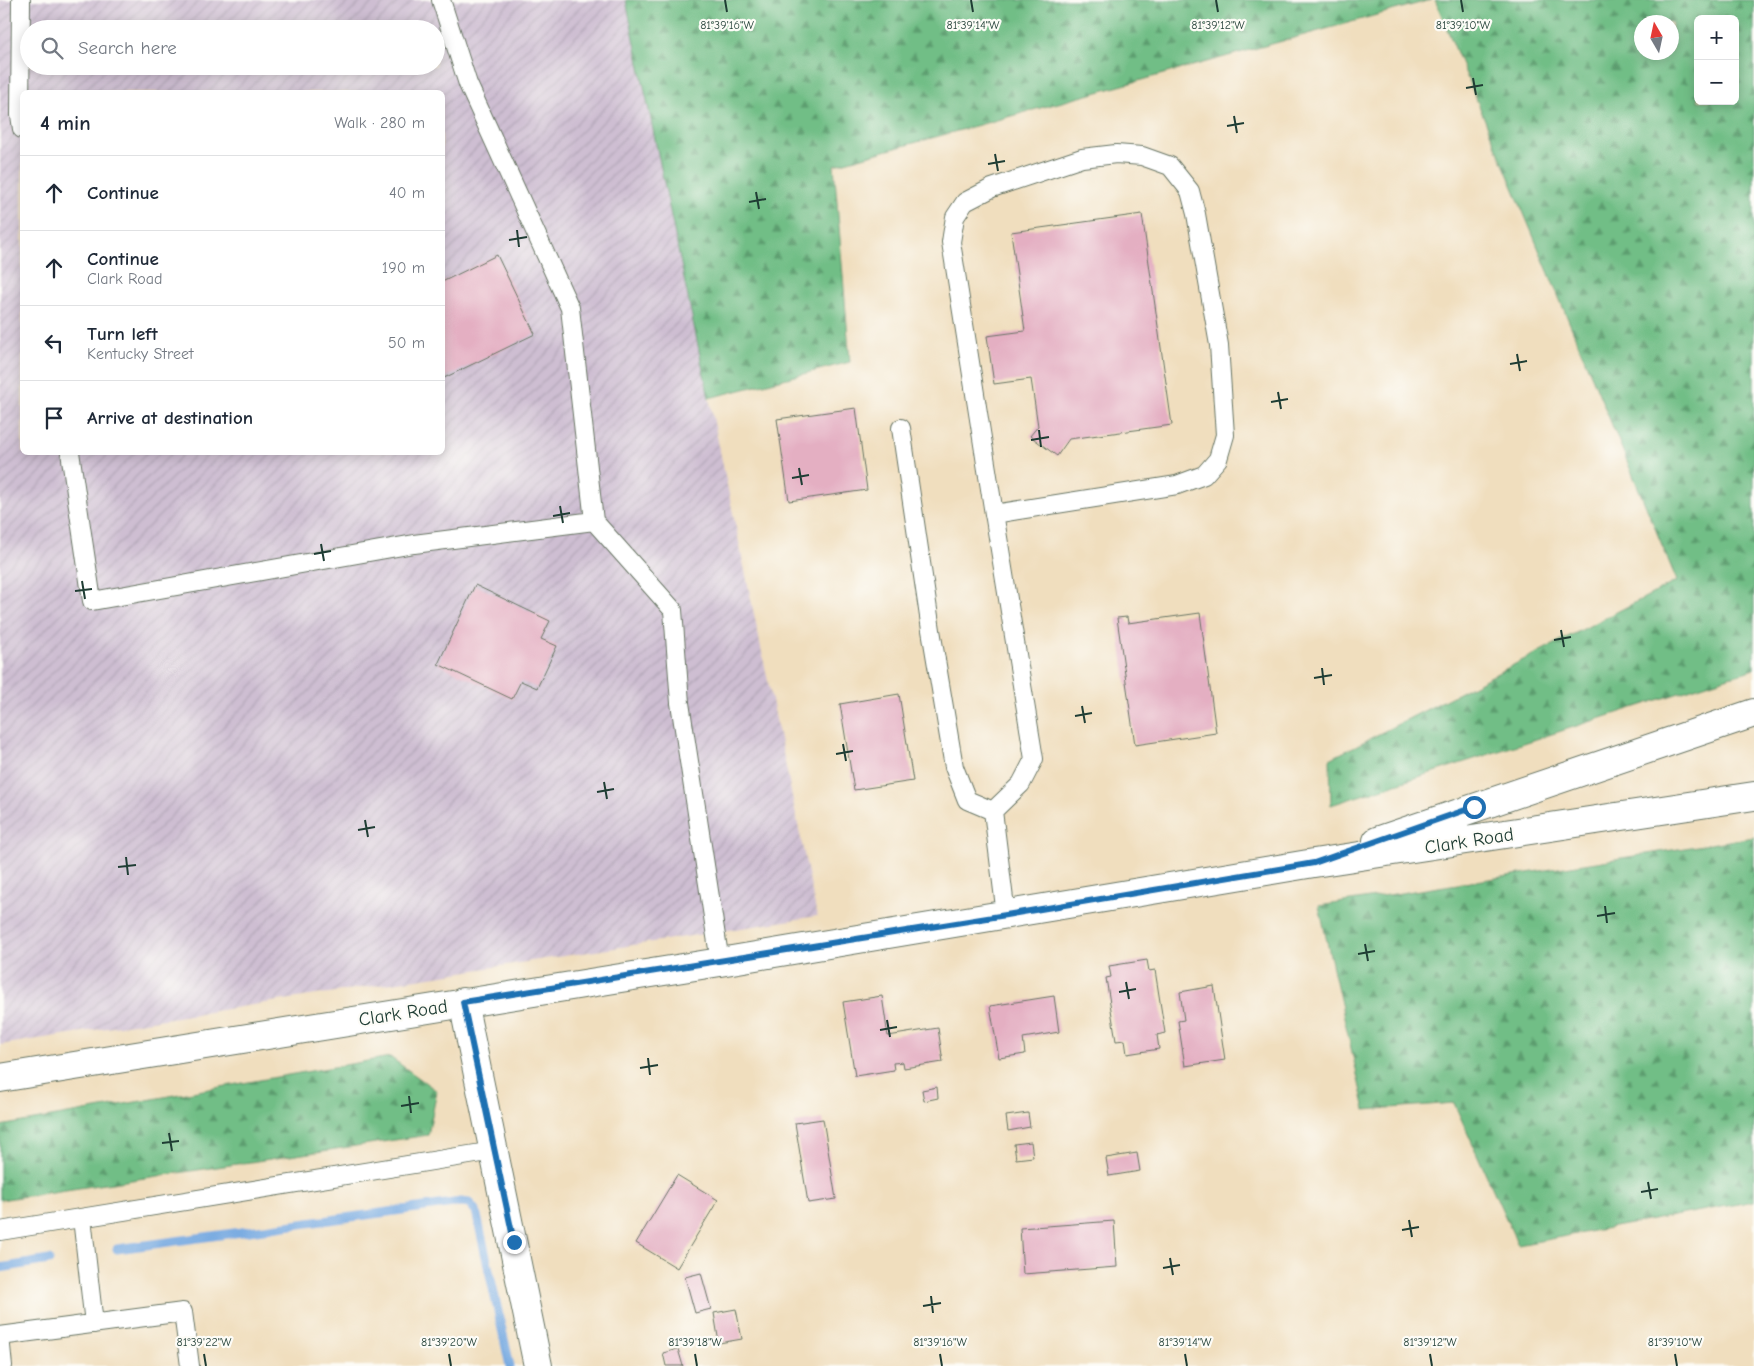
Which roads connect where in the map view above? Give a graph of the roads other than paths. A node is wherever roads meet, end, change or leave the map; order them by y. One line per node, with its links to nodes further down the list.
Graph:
1 (21, 0): 3 (lane)
2 (440, 0): 9 (lane)
3 (21, 20)
4 (20, 75): 5 (lane)
5 (20, 90)
6 (901, 428): 12 (lane)
7 (70, 455): 9 (lane)
8 (994, 514): 8 (lane); 12 (lane)
9 (594, 521): 15 (lane)
10 (1754, 713): 13 (street)
11 (1754, 796): 13 (street, Clark Road)
12 (993, 811): 14 (lane)
13 (1314, 863): 14 (street, Clark Road)
14 (1006, 915): 15 (street, Clark Road)
15 (720, 962): 16 (street, Clark Road)
16 (463, 1002): 17 (street, Clark Road); 18 (street)
17 (0, 1078)
18 (494, 1151): 19 (lane); 24 (street)
19 (82, 1218): 20 (lane); 21 (lane)
20 (0, 1231)
21 (94, 1324): 22 (lane); 23 (lane)
22 (3, 1366)
23 (190, 1366)
24 (538, 1366)

